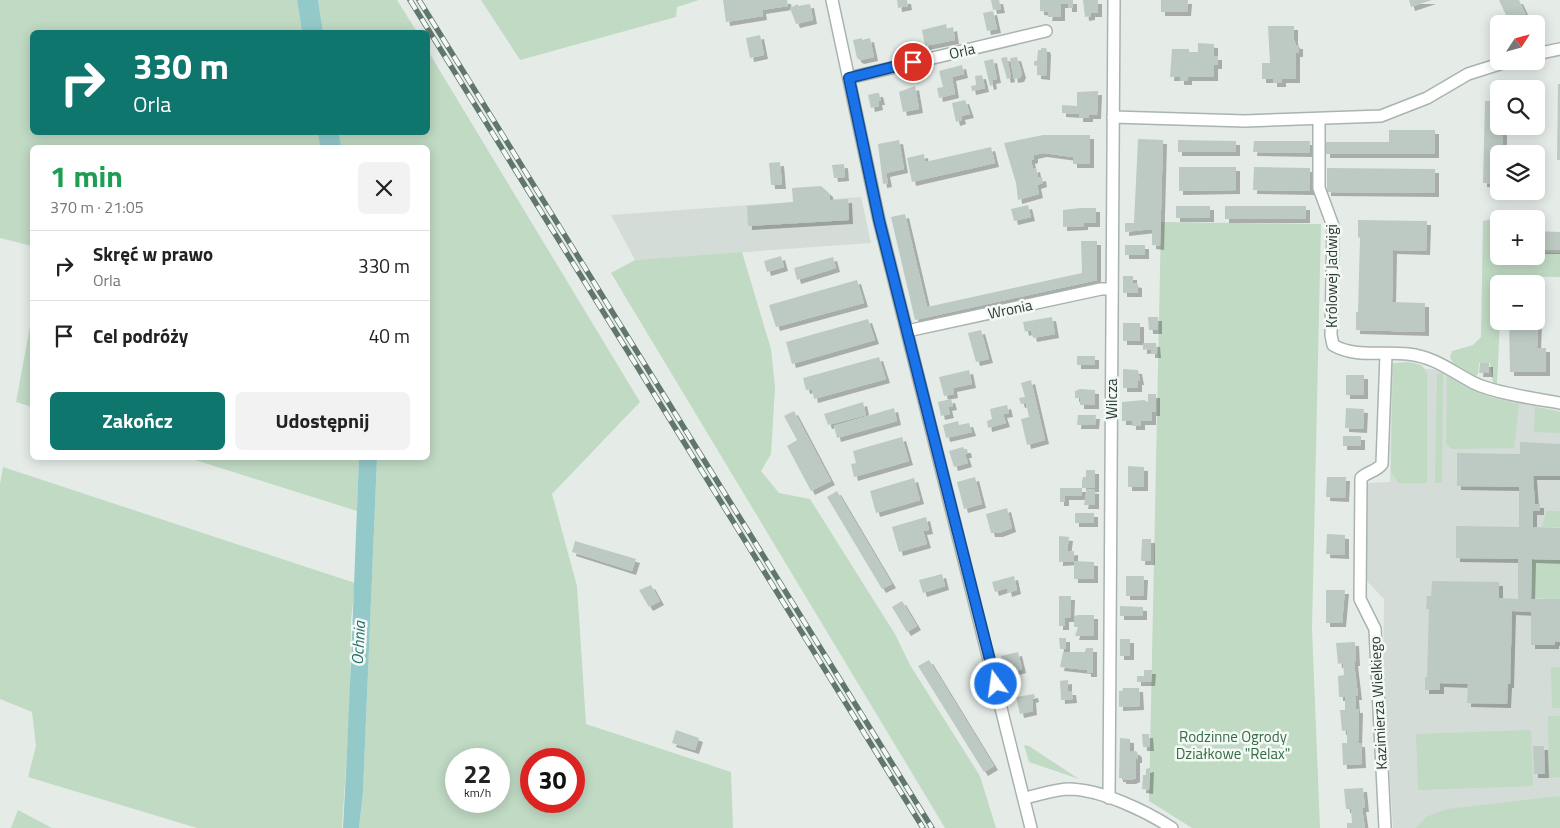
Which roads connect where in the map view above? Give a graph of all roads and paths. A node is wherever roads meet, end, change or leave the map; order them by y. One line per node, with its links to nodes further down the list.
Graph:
1 (832, 0): 7 (street)
2 (1114, 0): 8 (street, Wilcza)
3 (1046, 31): 7 (street, Orla)
4 (1560, 49): 5 (street)
5 (1545, 52)
6 (1490, 67): 9 (street)
7 (849, 78): 11 (street)
8 (1113, 117): 9 (street); 10 (street, Wilcza)
9 (1319, 120): 12 (street, Królowej Jadwigi)
10 (1112, 289): 11 (street, Wronia); 15 (street, Wilcza)
11 (908, 331): 14 (street)
12 (1386, 354): 13 (street, Królowej Jadwigi); 18 (street, Kazimierza Wielkiego)
13 (1560, 403)
14 (1024, 798): 15 (street); 16 (street)
15 (1109, 798): 17 (street)
16 (1031, 828)
17 (1172, 828)
18 (1386, 828)

